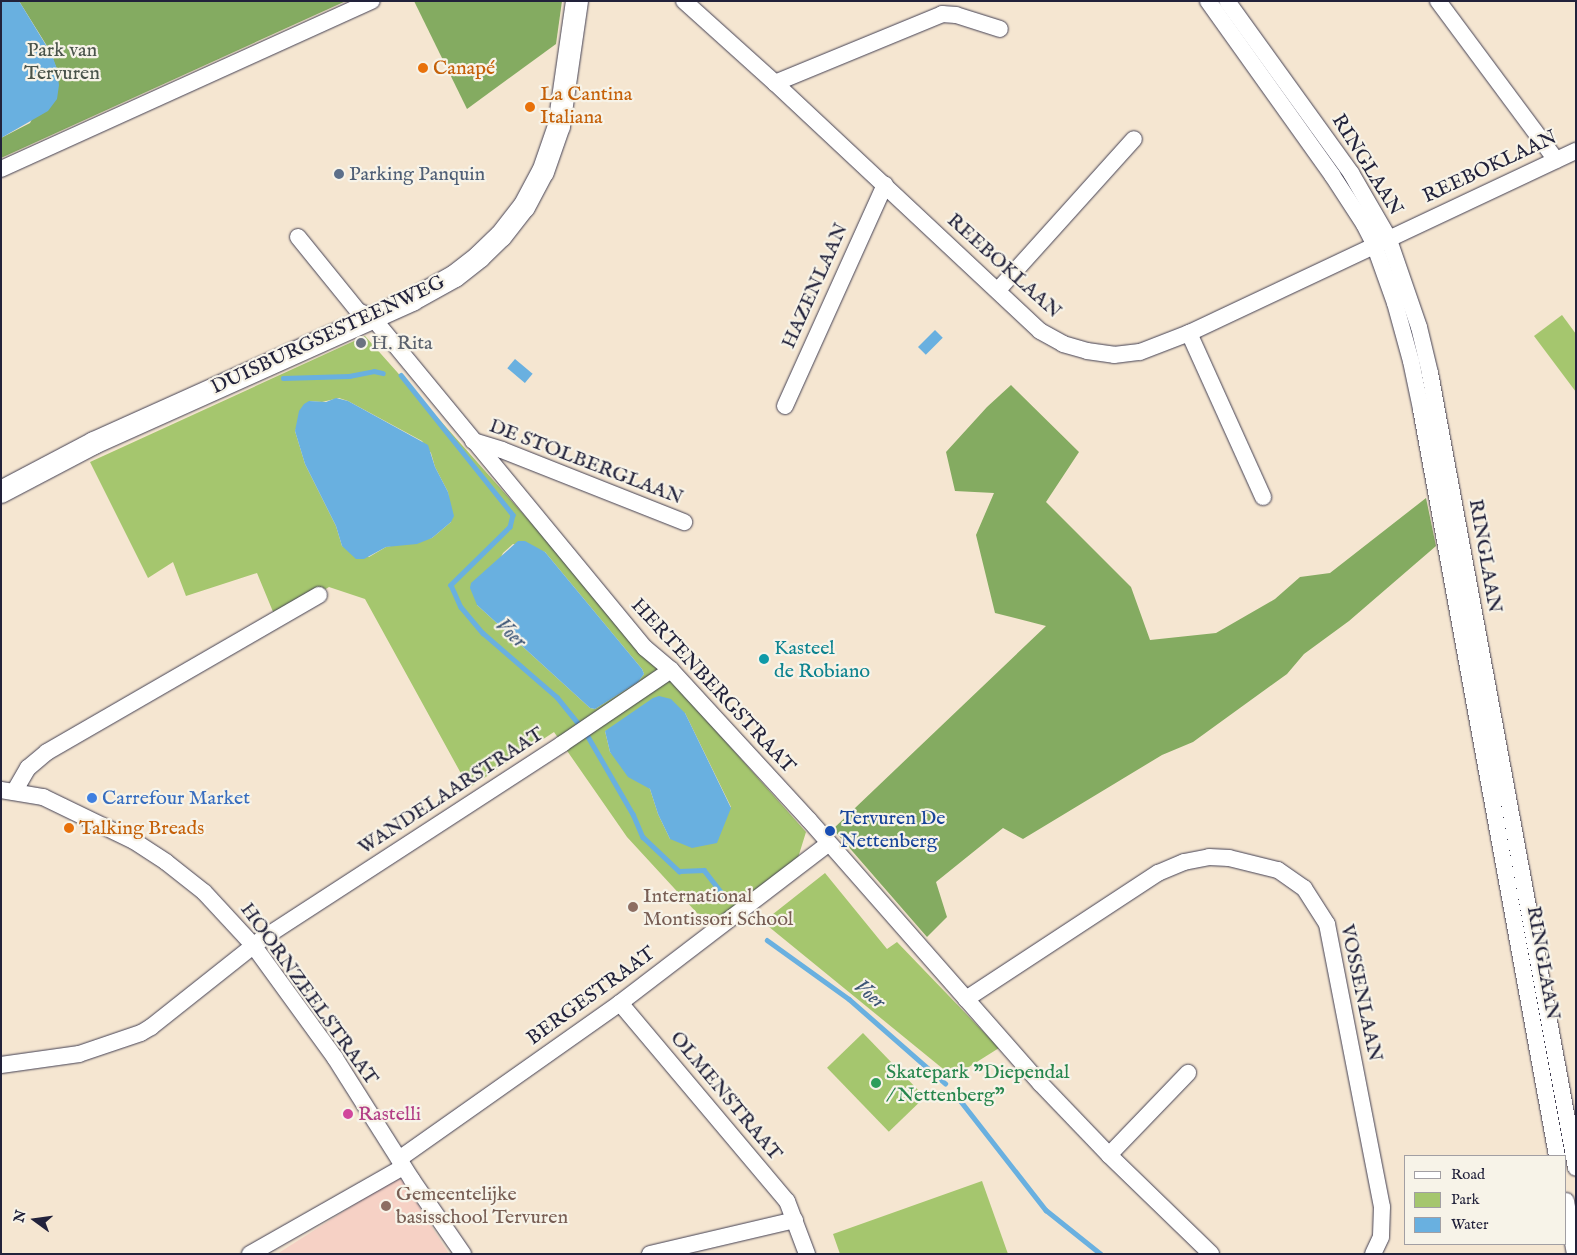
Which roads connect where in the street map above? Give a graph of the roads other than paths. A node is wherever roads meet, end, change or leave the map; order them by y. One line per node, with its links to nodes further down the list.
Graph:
1 (372, 1): 12 (street)
2 (577, 1): 17 (street, DUISBURGSESTEENWEG)
3 (684, 1): 8 (street, REEBOKLAAN)
4 (1208, 1): 15 (street, RINGLAAN)
5 (1227, 1): 15 (street, RINGLAAN)
6 (1438, 1): 11 (street)
7 (1000, 29): 8 (street)
8 (776, 83): 13 (street, REEBOKLAAN)
9 (1134, 139): 16 (street)
10 (1576, 151): 11 (street, REEBOKLAAN)
11 (1556, 160): 15 (street, REEBOKLAAN)
12 (1, 169)
13 (884, 185): 16 (street, REEBOKLAAN); 19 (street, HAZENLAAN)
14 (298, 237): 17 (street, HERTENBERGSTRAAT)
15 (1381, 241): 18 (street, REEBOKLAAN); 34 (street, RINGLAAN); 36 (street, RINGLAAN)
16 (998, 290): 18 (street, REEBOKLAAN)
17 (372, 317): 20 (street, HERTENBERGSTRAAT); 21 (street, DUISBURGSESTEENWEG)
18 (1189, 332): 22 (street)
19 (785, 406)
20 (474, 441): 23 (street, DE STOLBERGLAAN); 25 (street, HERTENBERGSTRAAT)
21 (1, 492)
22 (1263, 497)
23 (684, 522)
24 (318, 595): 26 (street)
25 (671, 670): 27 (street, HERTENBERGSTRAAT); 28 (street, WANDELAARSTRAAT)
26 (8, 791): 28 (street, HOORNZEELSTRAAT)
27 (828, 844): 29 (street, HERTENBERGSTRAAT); 30 (street, BERGESTRAAT)
28 (252, 945): 31 (street, WANDELAARSTRAAT); 35 (street, HOORNZEELSTRAAT)
29 (966, 999): 33 (street, HERTENBERGSTRAAT); 44 (street, VOSSENLAAN)
30 (620, 1003): 35 (street, BERGESTRAAT); 38 (street, OLMENSTRAAT)
31 (1, 1065)
32 (1188, 1073): 33 (street)
33 (1109, 1155): 43 (street, HERTENBERGSTRAAT)
34 (1557, 1155)
35 (401, 1163): 39 (street, BERGESTRAAT); 40 (street, HOORNZEELSTRAAT)
36 (1576, 1168)
37 (1567, 1206): 45 (street)
38 (795, 1220): 41 (street); 42 (street, OLMENSTRAAT)
39 (250, 1254)
40 (463, 1254)
41 (650, 1254)
42 (807, 1254)
43 (1211, 1254)
44 (1373, 1254)
45 (1576, 1254)

